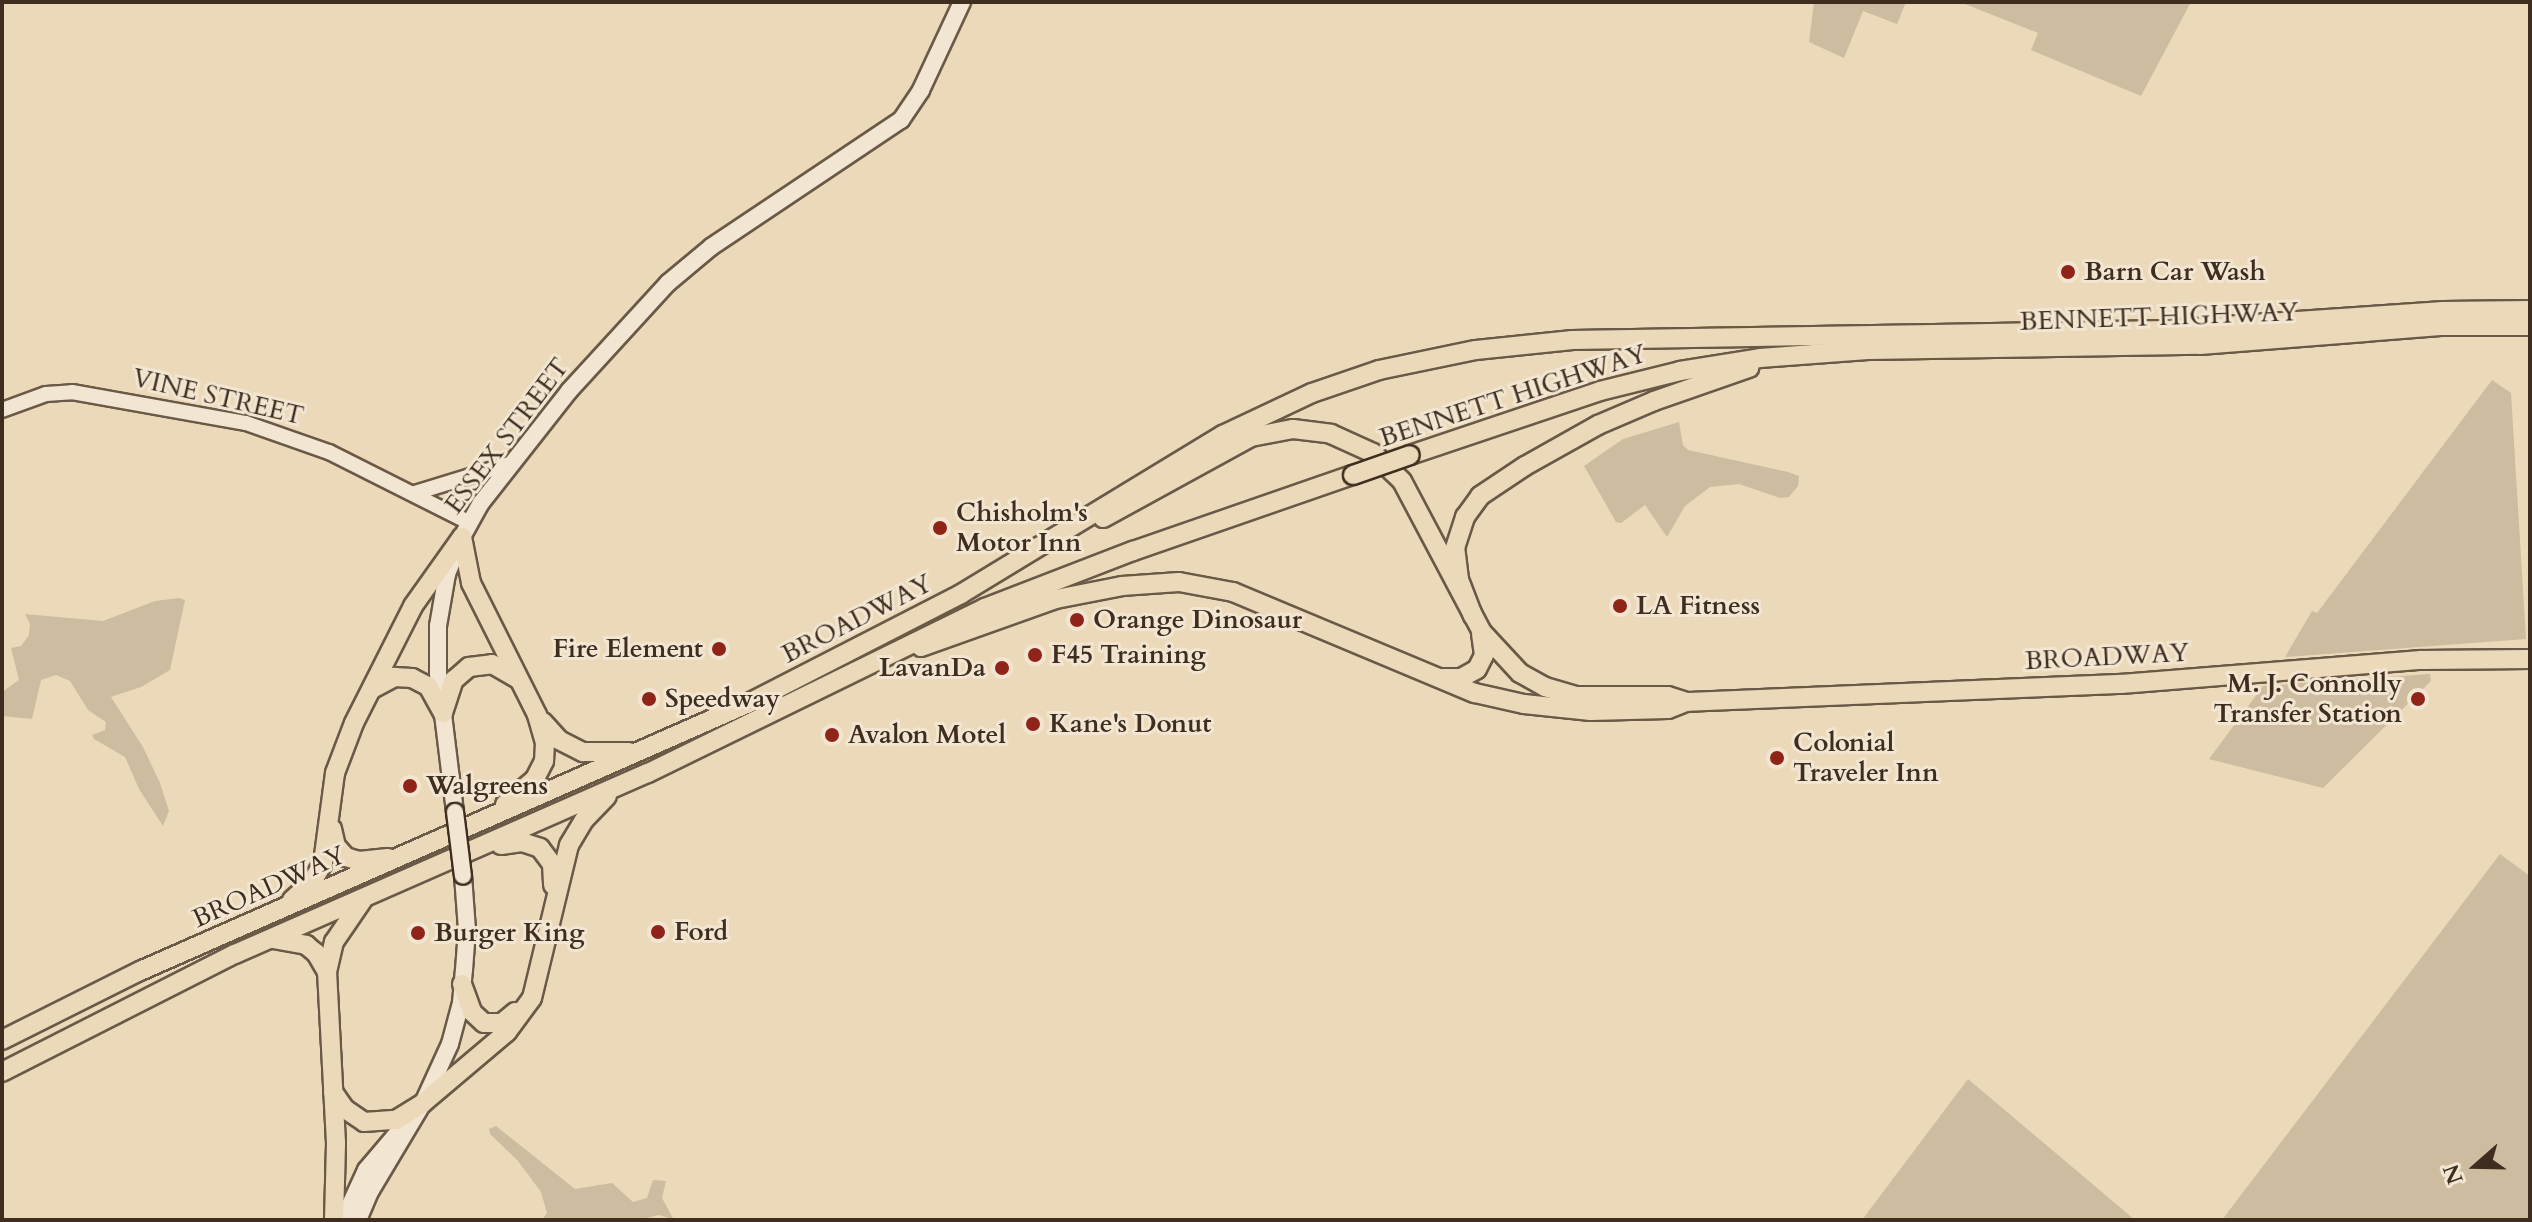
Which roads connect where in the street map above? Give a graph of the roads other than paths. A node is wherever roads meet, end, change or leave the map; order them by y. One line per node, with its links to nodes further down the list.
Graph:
1 (962, 2): 6 (main road, ESSEX STREET)
2 (2530, 310): 9 (main road, BENNETT HIGHWAY)
3 (2530, 326): 4 (main road, BENNETT HIGHWAY)
4 (1790, 355): 10 (main road); 15 (main road, BENNETT HIGHWAY, bridge)
5 (2, 410): 7 (street, VINE STREET)
6 (509, 464): 7 (street); 8 (main road, ESSEX STREET)
7 (415, 493): 8 (street, VINE STREET)
8 (466, 530): 13 (main road); 14 (main road); 17 (main road, ESSEX STREET)
9 (961, 594): 10 (main road, BROADWAY); 19 (main road, BROADWAY)
10 (1473, 616): 12 (main road); 16 (main road, BROADWAY)
11 (2530, 659): 16 (main road, BROADWAY)
12 (1432, 678): 15 (main road, BROADWAY); 16 (main road, BROADWAY)
13 (520, 681): 17 (main road); 18 (main road)
14 (370, 691): 17 (main road); 21 (main road)
15 (796, 700): 20 (main road, BROADWAY)
16 (1686, 702)
17 (443, 713): 29 (main road, ESSEX STREET, bridge)
18 (537, 715): 19 (main road); 22 (main road)
19 (648, 749): 22 (main road, BROADWAY)
20 (619, 786): 23 (main road, BROADWAY); 33 (main road)
21 (330, 820): 24 (main road); 26 (main road)
22 (466, 829): 24 (main road, BROADWAY)
23 (471, 851): 25 (main road, BROADWAY); 29 (main road)
24 (410, 854): 26 (main road, BROADWAY)
25 (364, 898): 27 (main road, BROADWAY); 28 (main road)
26 (279, 911): 30 (main road, BROADWAY)
27 (270, 939): 28 (main road); 31 (main road, BROADWAY)
28 (327, 972): 32 (main road)
29 (462, 984): 33 (main road, ESSEX STREET)
30 (2, 1040)
31 (2, 1072)
32 (333, 1092): 33 (main road); 34 (main road)
33 (423, 1103): 35 (main road, ESSEX STREET); 36 (main road, ESSEX STREET)
34 (334, 1220)
35 (343, 1220)
36 (358, 1220)

